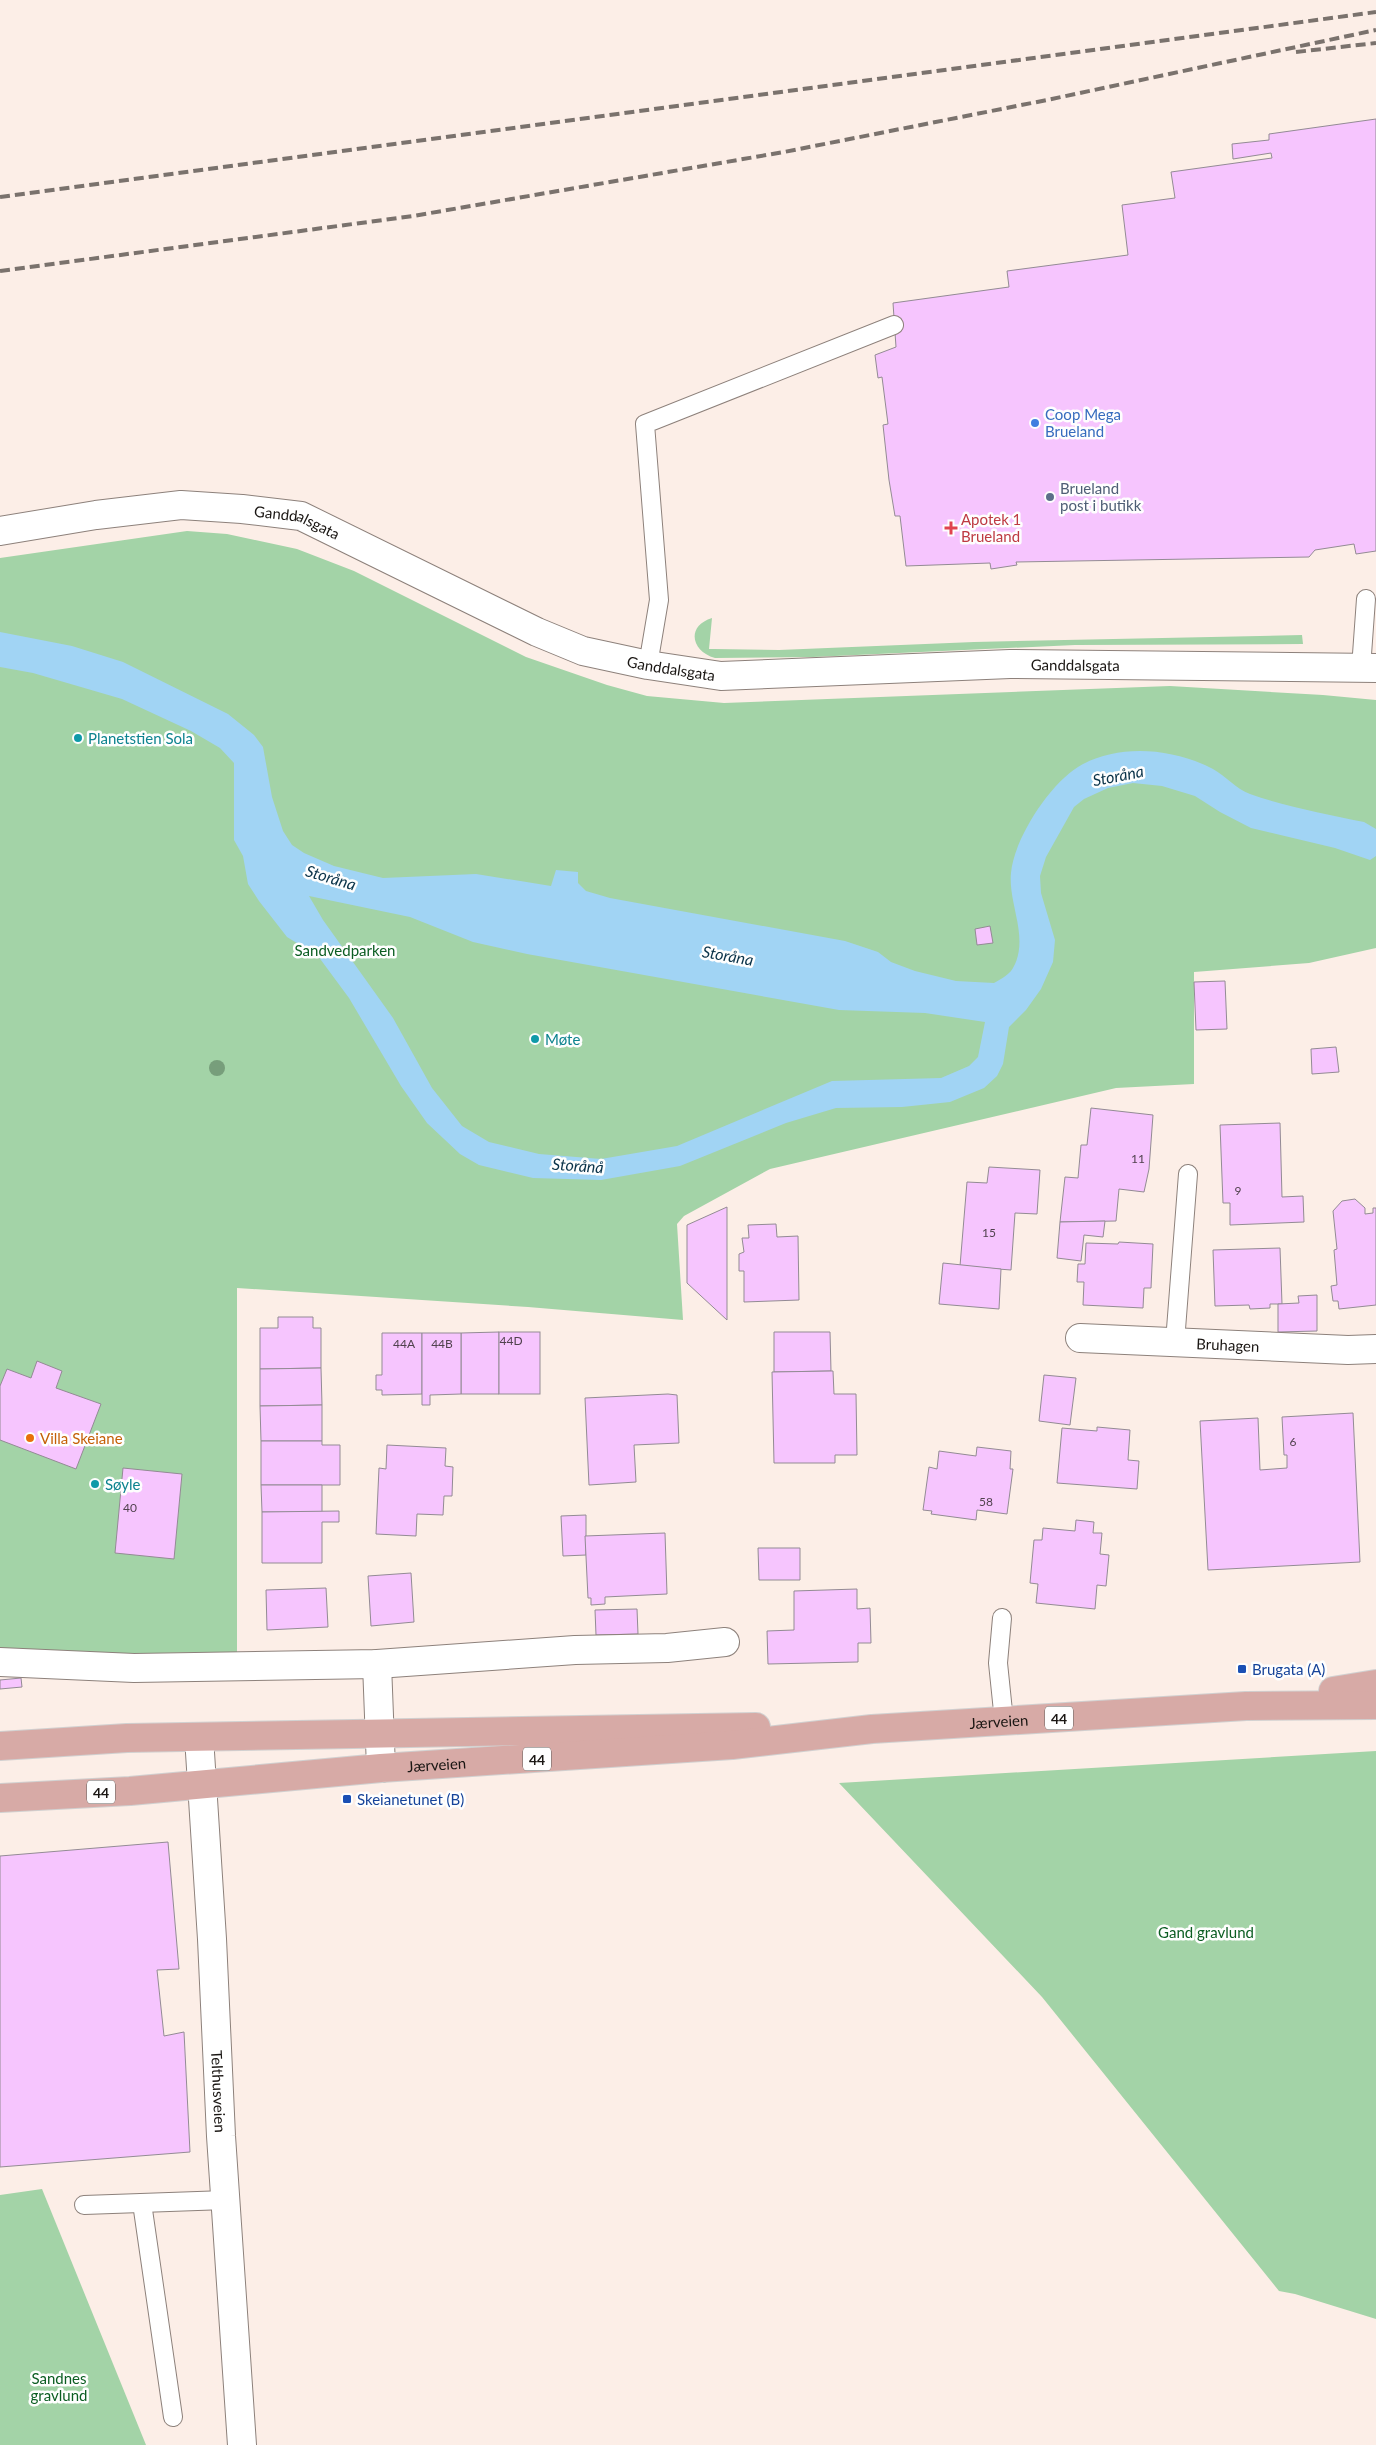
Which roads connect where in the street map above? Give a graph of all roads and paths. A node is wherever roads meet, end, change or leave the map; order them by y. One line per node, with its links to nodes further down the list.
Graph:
1 (894, 325): 4 (lane)
2 (0, 531): 4 (street, Ganddalsgata)
3 (1366, 599): 5 (lane)
4 (648, 665): 5 (street, Ganddalsgata)
5 (1368, 668)
6 (1188, 1174): 8 (lane)
7 (1080, 1338): 8 (street, Bruhagen)
8 (1175, 1342): 9 (street, Bruhagen)
9 (1376, 1348)
10 (1002, 1618): 17 (lane)
11 (725, 1642): 13 (street)
12 (0, 1662): 13 (street)
13 (377, 1664): 19 (street)
14 (1376, 1684): 16 (main road, Jærveien / 44)
15 (1376, 1705): 16 (main road, Jærveien / 44)
16 (1246, 1706): 17 (main road, Jærveien / 44)
17 (1004, 1721): 18 (main road, Jærveien / 44)
18 (872, 1728): 19 (main road, Jærveien / 44); 22 (main road, Jærveien / 44)
19 (380, 1734): 20 (main road, Jærveien / 44); 22 (street)
20 (200, 1737): 21 (main road, Jærveien / 44); 23 (street, Telthusveien)
21 (0, 1746)
22 (381, 1768): 23 (main road, Jærveien / 44)
23 (201, 1783): 24 (main road, Jærveien / 44); 25 (street, Telthusveien)
24 (0, 1798)
25 (226, 2200): 26 (lane); 29 (street, Telthusveien)
26 (142, 2203): 27 (lane); 28 (lane)
27 (84, 2205)
28 (173, 2417)
29 (242, 2445)

